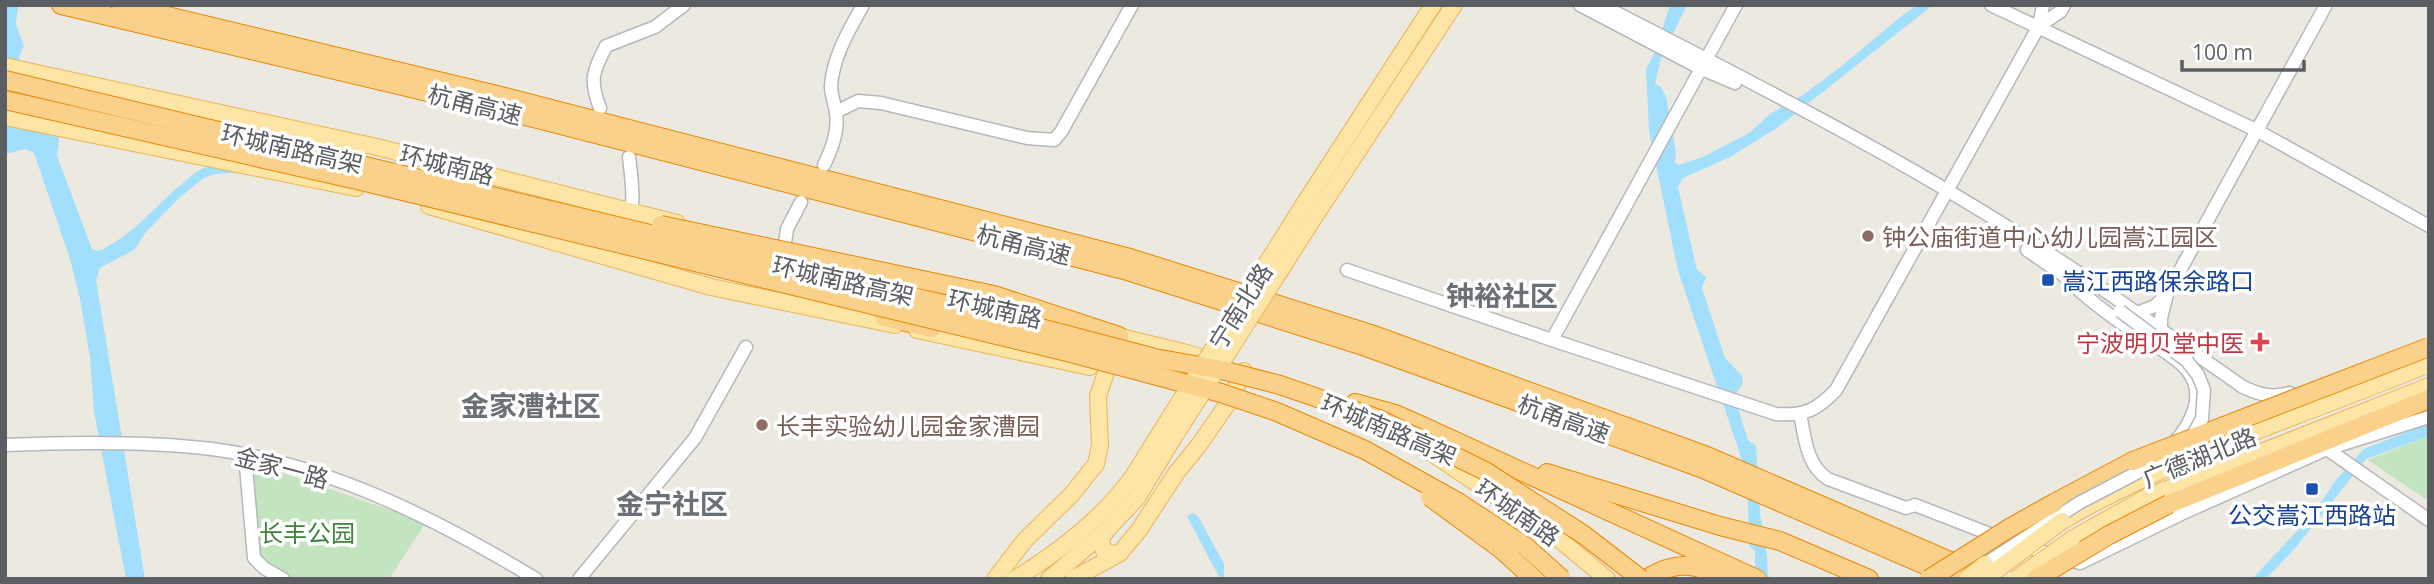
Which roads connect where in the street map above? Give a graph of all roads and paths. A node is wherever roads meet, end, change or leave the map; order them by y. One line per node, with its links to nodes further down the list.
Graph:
1 (61, 5): 65 (highway, 杭甬高速)
2 (121, 5): 65 (highway, 杭甬高速)
3 (684, 5): 21 (street)
4 (863, 5): 22 (street)
5 (1132, 5): 22 (street)
6 (1433, 5): 31 (main road, 宁南北路)
7 (1454, 5): 31 (main road, 宁南北路)
8 (1580, 5): 16 (street)
9 (1601, 5): 16 (street)
10 (1736, 5): 16 (street)
11 (1992, 5): 15 (street)
12 (2043, 5): 15 (street)
13 (2064, 5): 15 (street)
14 (2326, 5): 24 (street)
15 (2039, 26): 24 (street); 28 (street)
16 (1704, 65): 28 (street); 28 (street); 45 (street)
17 (5, 66): 32 (main road, 环城南路)
18 (5, 80): 29 (highway, 环城南路高架, bridge)
19 (5, 100): 25 (highway, 环城南路高架, bridge)
20 (5, 105): 25 (highway, bridge)
21 (600, 108)
22 (836, 112): 27 (street)
23 (5, 117): 36 (main road, 环城南路)
24 (2256, 130): 34 (street); 39 (street)
25 (217, 148): 33 (highway, 环城南路高架, bridge)
26 (629, 157): 32 (street)
27 (824, 165)
28 (1946, 194): 38 (street); 41 (street); 56 (street)
29 (492, 197): 43 (highway, bridge); 52 (highway, 环城南路高架, bridge)
30 (801, 202): 35 (street)
31 (1311, 209): 60 (main road, 宁南北路, bridge)
32 (634, 210): 35 (main road, 环城南路); 36 (street)
33 (499, 214): 48 (highway, bridge); 63 (highway, 环城南路高架, bridge)
34 (2429, 226)
35 (784, 253): 40 (street); 43 (main road, 环城南路)
36 (620, 260): 40 (main road, 环城南路)
37 (1347, 270): 45 (street)
38 (2066, 278): 59 (street, bridge); 69 (street)
39 (2167, 294): 41 (street); 42 (street)
40 (776, 300): 48 (main road, 环城南路)
41 (2137, 313): 42 (street)
42 (2161, 330): 44 (street)
43 (1119, 336): 50 (main road); 51 (main road, 环城南路)
44 (2429, 339)
45 (1552, 340): 56 (street)
46 (746, 347): 76 (street)
47 (2429, 347): 59 (highway, bridge)
48 (1076, 363): 50 (main road, 环城南路)
49 (2429, 364): 72 (main road, 广德湖北路, bridge)
50 (1105, 371): 55 (main road, 环城南路); 71 (main road)
51 (1244, 371): 55 (main road); 83 (main road, 环城南路)
52 (1280, 385): 58 (highway, bridge); 84 (highway, 环城南路高架, bridge)
53 (2429, 386): 92 (main road, 广德湖北路, bridge)
54 (2429, 399): 93 (highway, bridge)
55 (1228, 403): 70 (main road); 82 (main road, 环城南路)
56 (1800, 414): 69 (street)
57 (2429, 417): 62 (street)
58 (1446, 437): 86 (highway); 87 (highway)
59 (2191, 438): 72 (highway, bridge)
60 (1162, 443): 68 (main road, 宁南北路); 73 (main road, 宁南北路)
61 (5, 444): 64 (street, 金家一路)
62 (2327, 449): 67 (street); 69 (street)
63 (1365, 450): 80 (highway, bridge); 81 (highway, 环城南路高架, bridge)
64 (245, 455): 74 (street, 金家一路); 75 (street)
65 (1704, 462): 66 (highway, 杭甬高速)
66 (1799, 503): 72 (highway, 杭甬高速); 90 (highway, 杭甬高速)
67 (2429, 520)
68 (1107, 531): 70 (main road); 78 (main road, 宁南北路)
69 (2004, 540)
70 (1120, 553): 79 (main road)
71 (1008, 562): 73 (main road); 77 (main road)
72 (1984, 568): 88 (highway, bridge); 89 (highway, bridge); 91 (main road, 广德湖北路, bridge)
73 (1017, 577)
74 (533, 578)
75 (283, 579)
76 (579, 579)
77 (995, 579)
78 (1049, 579)
79 (1073, 579)
80 (1534, 579)
81 (1562, 579)
82 (1569, 579)
83 (1606, 579)
84 (1644, 579): 85 (highway)
85 (1729, 579)
86 (1757, 579)
87 (1869, 579)
88 (1914, 579)
89 (1929, 579)
90 (1957, 579)
91 (1967, 579)
92 (2016, 579)
93 (2036, 579)

